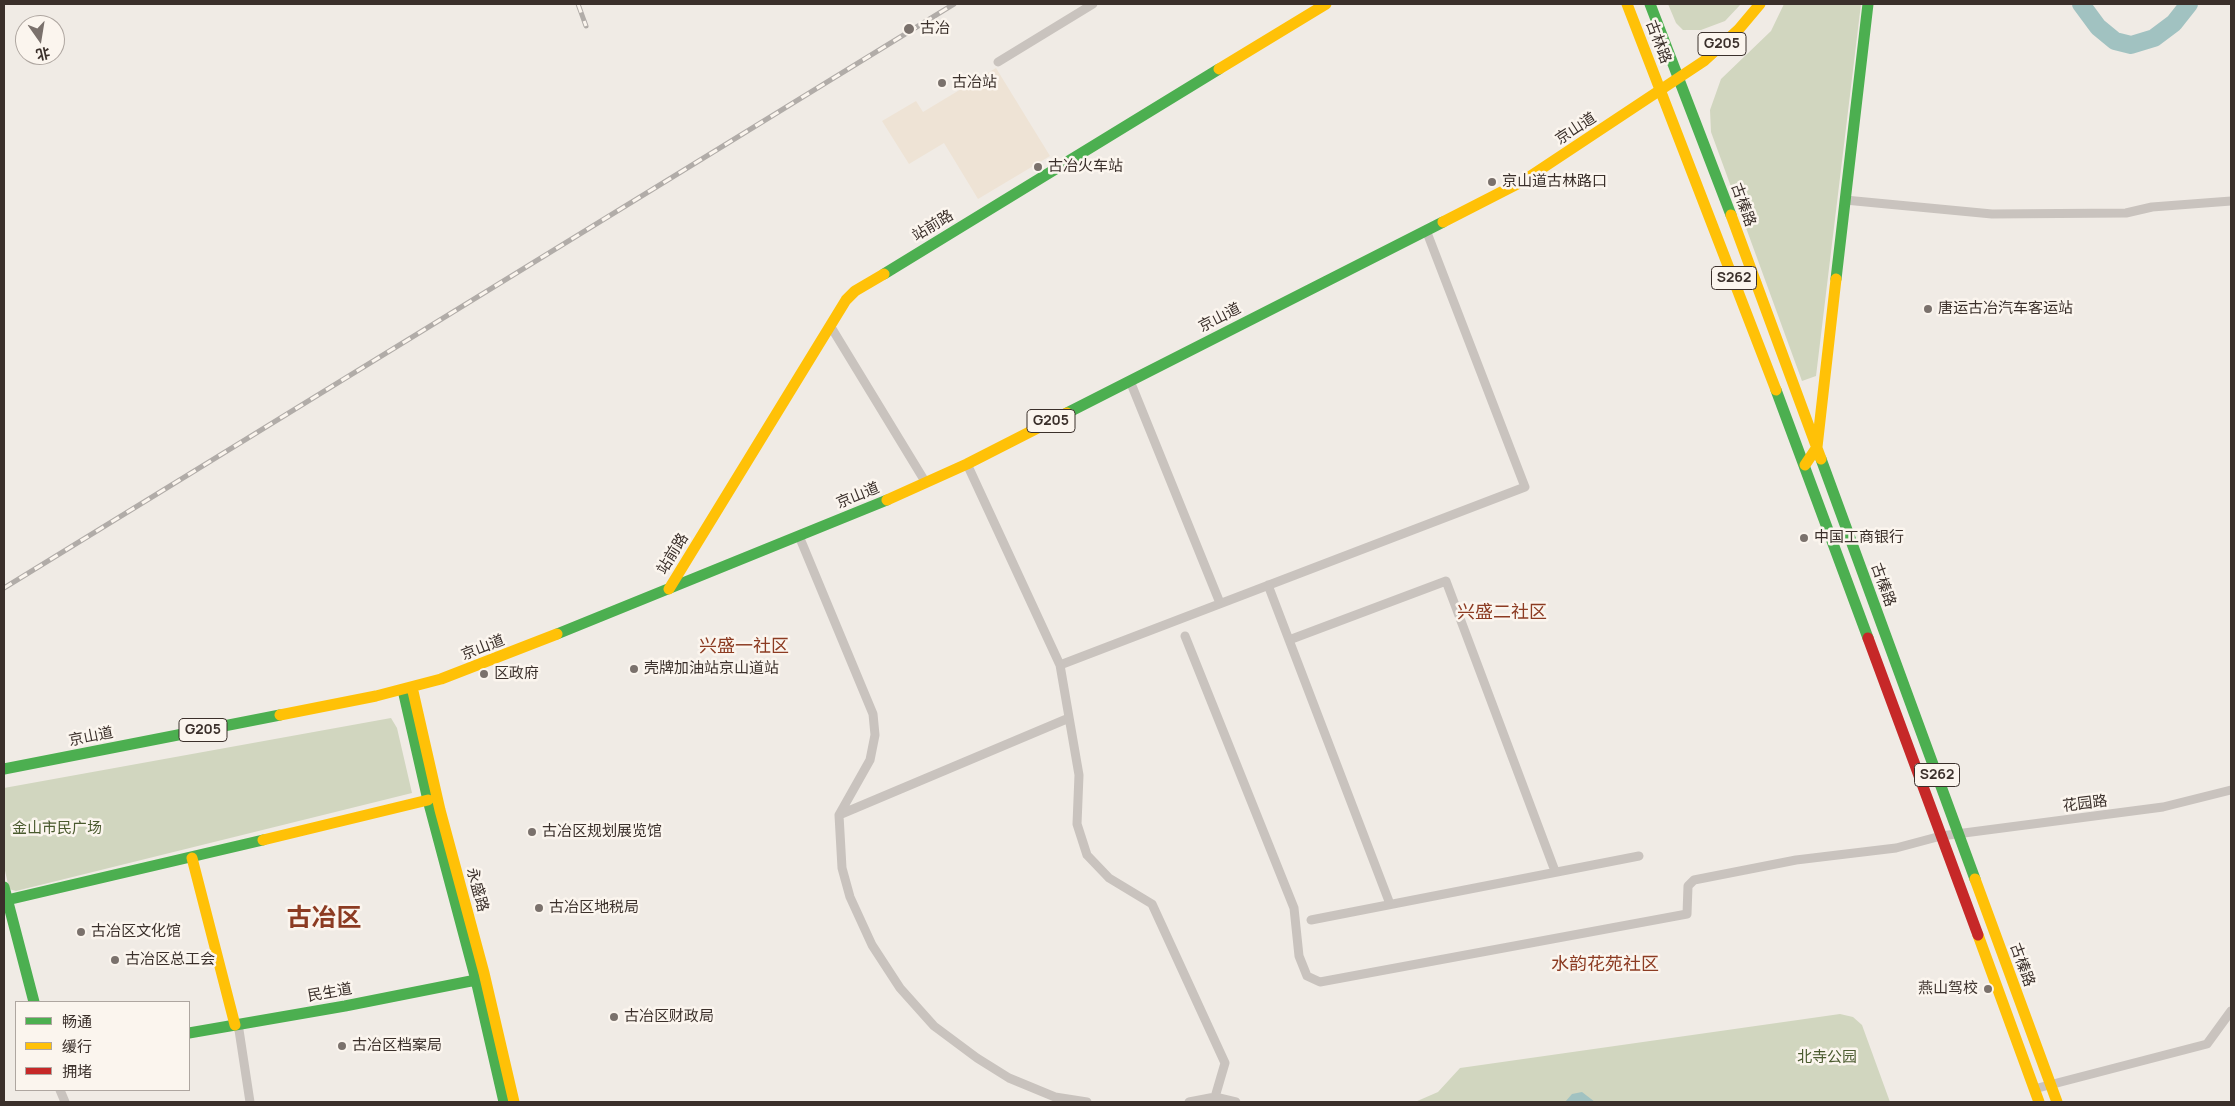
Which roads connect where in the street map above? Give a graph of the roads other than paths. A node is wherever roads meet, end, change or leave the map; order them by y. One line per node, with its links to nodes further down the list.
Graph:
1 (1093, 4): 7 (street)
2 (1326, 4): 13 (main road, 站前路)
3 (1626, 4): 9 (main road, 古林路 / S262)
4 (1650, 4): 8 (main road, 古林路 / S262)
5 (1760, 4): 8 (main road, G205)
6 (1868, 4): 10 (main road)
7 (998, 62)
8 (1680, 78): 9 (main road, G205); 15 (main road, 古榛路 / S262)
9 (1661, 91): 12 (main road, 京山道 / G205); 17 (main road, 古榛路 / S262)
10 (1845, 200): 11 (street); 15 (main road)
11 (2231, 201)
12 (1426, 230): 14 (main road, 京山道 / G205); 20 (street)
13 (831, 327): 18 (street); 21 (main road, 站前路)
14 (1130, 381): 16 (main road, 京山道 / G205); 22 (street)
15 (1817, 447): 17 (main road); 32 (main road, 古榛路 / S262)
16 (967, 464): 18 (main road, 京山道 / G205); 25 (street)
17 (1805, 465): 33 (main road, 古榛路 / S262)
18 (926, 483): 19 (main road, 京山道 / G205)
19 (799, 536): 21 (main road, 京山道 / G205); 31 (street)
20 (1268, 585): 22 (street); 24 (street)
21 (669, 589): 26 (main road, 京山道 / G205)
22 (1220, 603): 25 (street)
23 (1185, 636): 33 (street, 花园路)
24 (1289, 640): 36 (street); 39 (street)
25 (1060, 664): 27 (street)
26 (407, 688): 28 (main road, 京山道 / G205); 30 (main road, 永盛路); 51 (main road, 永盛路)
27 (1069, 718): 31 (street); 48 (street)
28 (4, 769)
29 (2231, 790): 32 (street, 花园路)
30 (428, 800): 35 (main road); 41 (main road, 永盛路)
31 (839, 815): 52 (street)
32 (1958, 834): 33 (street, 花园路); 46 (main road, 古榛路 / S262)
33 (1941, 836): 47 (main road, 古榛路 / S262)
34 (1639, 856): 36 (street)
35 (192, 858): 38 (main road); 44 (main road)
36 (1555, 871): 39 (street)
37 (4, 887): 38 (main road)
38 (7, 900): 42 (main road)
39 (1390, 904): 40 (street)
40 (1311, 920)
41 (476, 980): 44 (main road, 民生道); 50 (main road, 永盛路)
42 (34, 1001)
43 (2231, 1011): 46 (street)
44 (235, 1025): 45 (main road, 民生道); 49 (street)
45 (190, 1033)
46 (2050, 1085): 47 (street); 56 (main road, 古榛路 / S262)
47 (2034, 1089): 55 (main road, 古榛路 / S262)
48 (1215, 1097): 53 (street); 54 (street)
49 (250, 1102)
50 (504, 1102)
51 (514, 1102)
52 (1087, 1102)
53 (1189, 1102)
54 (1236, 1102)
55 (2039, 1102)
56 (2057, 1102)

